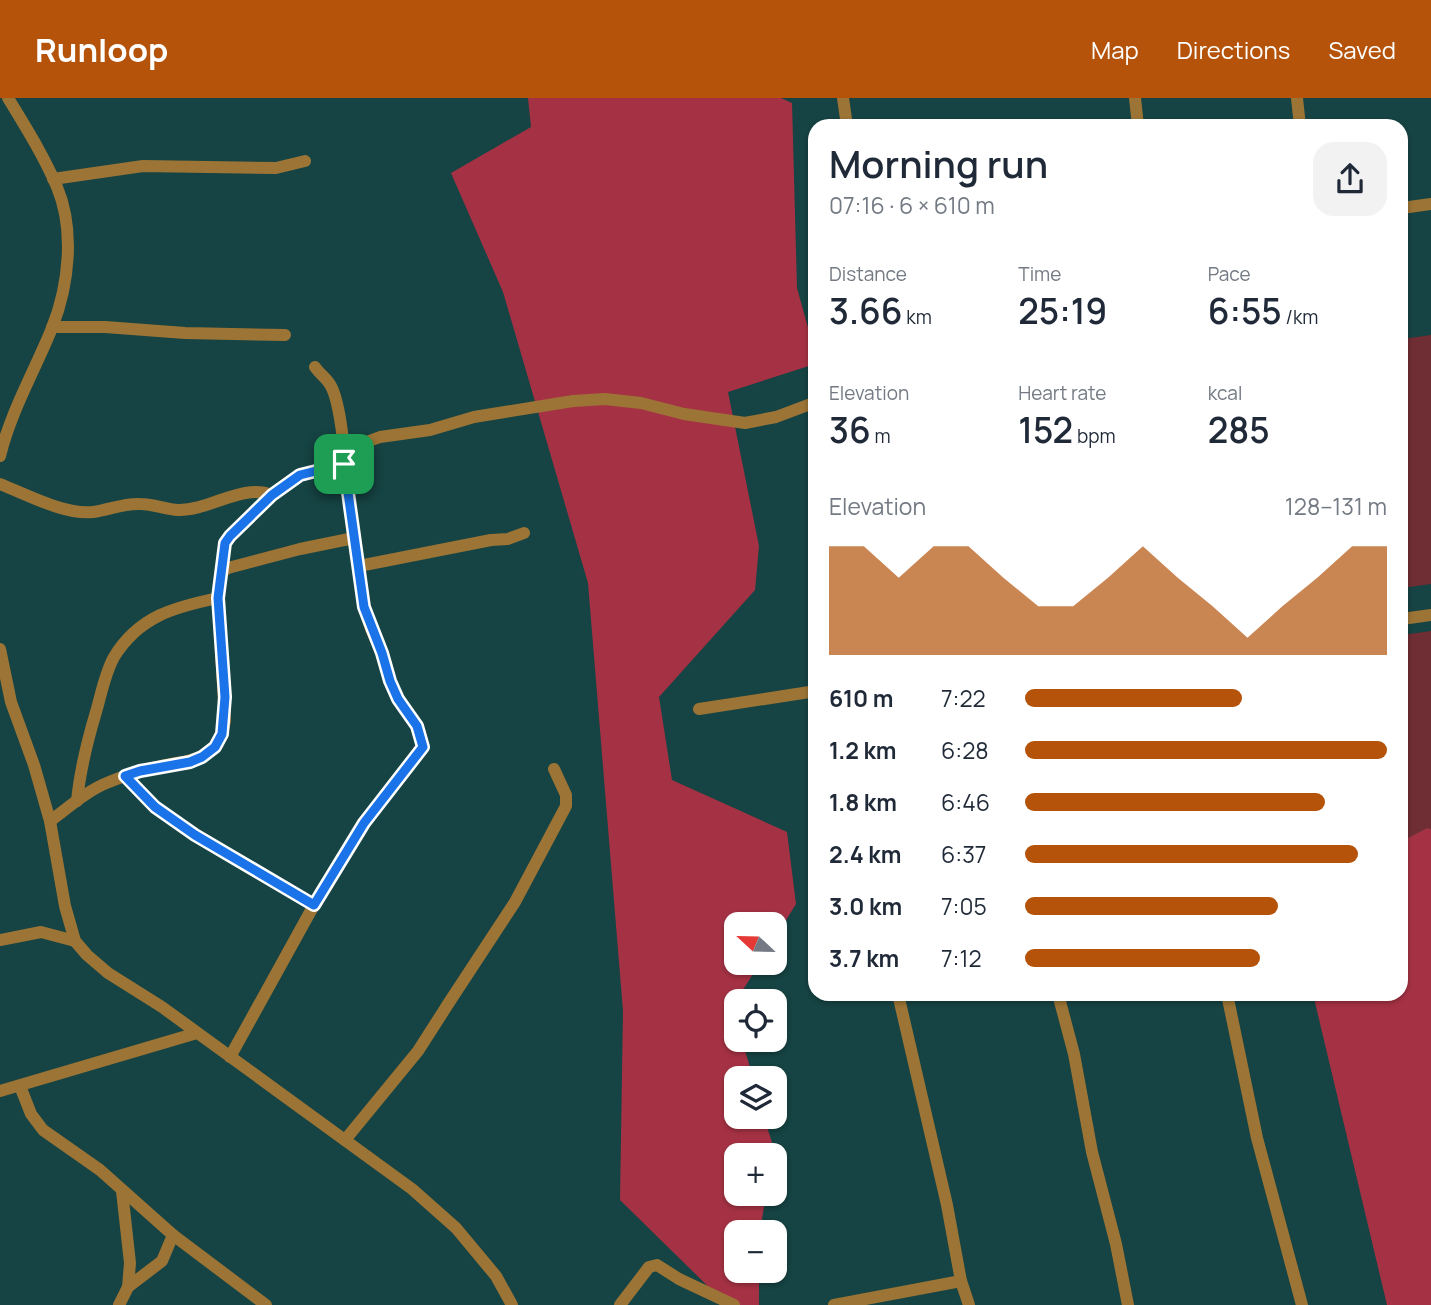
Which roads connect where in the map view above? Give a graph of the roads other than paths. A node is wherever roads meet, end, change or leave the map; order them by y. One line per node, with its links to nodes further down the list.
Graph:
1 (8, 98): 9 (street)
2 (844, 98): 5 (street)
3 (1135, 98): 6 (street)
4 (1297, 98): 7 (street)
5 (847, 119)
6 (1137, 119)
7 (1299, 119)
8 (305, 161): 9 (street)
9 (53, 179): 12 (street)
10 (1431, 204): 11 (street)
11 (1408, 207)
12 (52, 327): 13 (street); 17 (street)
13 (285, 335)
14 (315, 366): 16 (street)
15 (808, 405): 16 (street)
16 (345, 450): 18 (street)
17 (0, 456)
18 (344, 464): 20 (street); 22 (street)
19 (0, 484): 20 (street)
20 (272, 495): 24 (street)
21 (524, 533): 23 (street)
22 (355, 538): 23 (street); 24 (street)
23 (359, 566): 35 (street)
24 (222, 572): 25 (street)
25 (218, 598): 32 (street); 33 (street)
26 (1431, 615): 27 (street)
27 (1408, 618)
28 (0, 649): 34 (street)
29 (808, 692): 30 (street)
30 (699, 709)
31 (554, 769): 45 (street)
32 (125, 776): 33 (street); 35 (street)
33 (77, 802): 34 (street)
34 (50, 821): 37 (street)
35 (314, 905): 42 (street)
36 (0, 940): 37 (street)
37 (75, 940): 41 (street)
38 (900, 1001): 48 (street)
39 (1060, 1001): 57 (street)
40 (1228, 1001): 58 (street)
41 (197, 1032): 42 (street); 43 (street)
42 (230, 1057): 45 (street)
43 (20, 1086): 44 (street); 46 (street)
44 (0, 1091)
45 (345, 1140): 52 (street)
46 (122, 1191): 47 (street); 49 (street)
47 (173, 1235): 49 (street); 51 (street)
48 (961, 1281): 55 (street); 56 (street)
49 (128, 1287): 50 (street)
50 (119, 1305)
51 (265, 1305)
52 (512, 1305)
53 (620, 1305): 54 (street)
54 (734, 1305)
55 (834, 1305)
56 (969, 1305)
57 (1128, 1305)
58 (1302, 1305)

